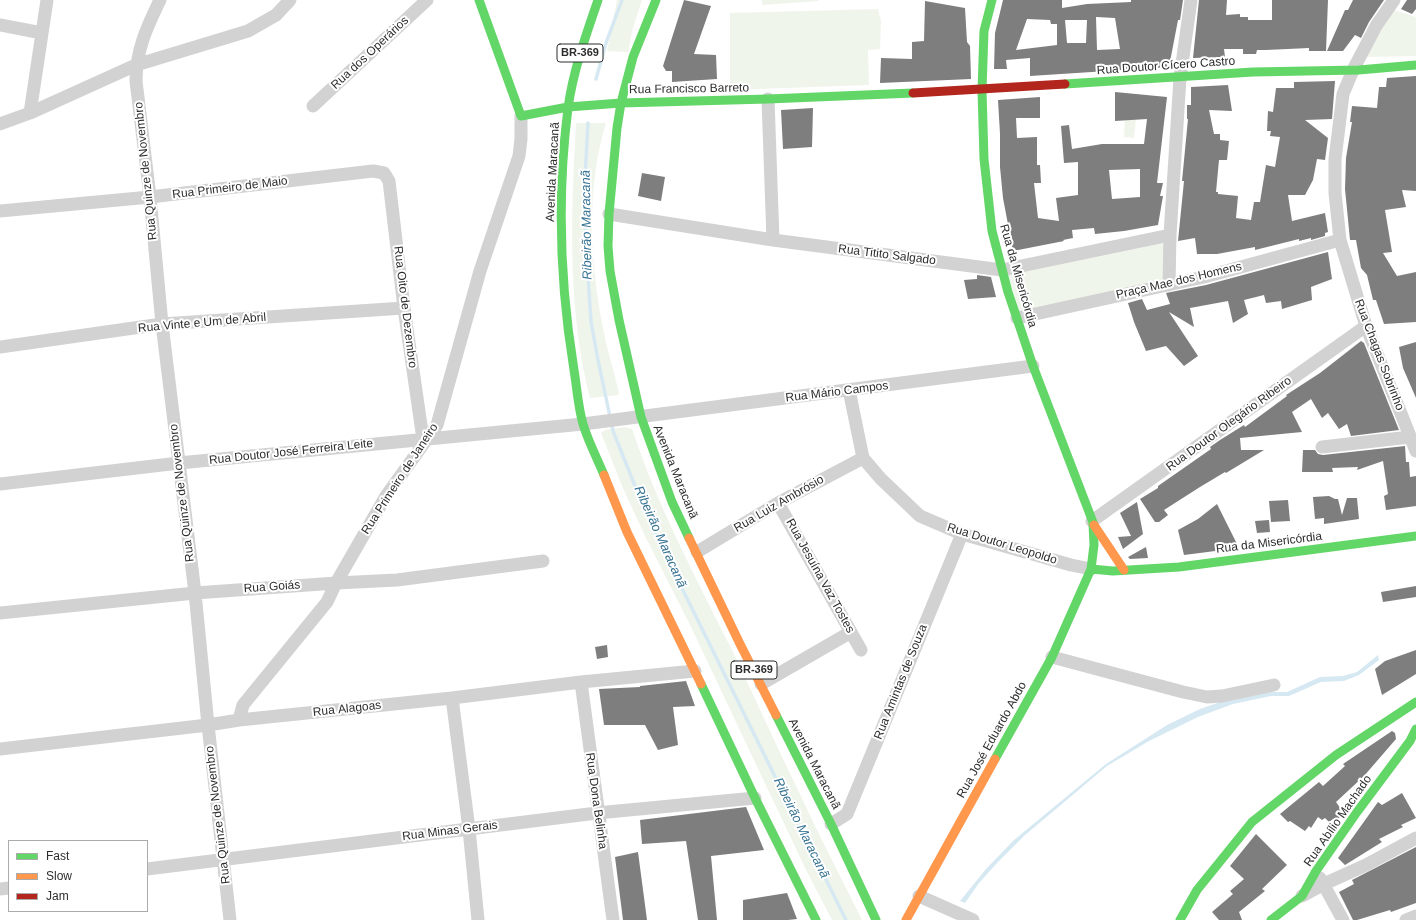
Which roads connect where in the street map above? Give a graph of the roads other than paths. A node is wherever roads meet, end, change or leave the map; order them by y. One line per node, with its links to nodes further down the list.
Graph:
1 (47, 0): 12 (street)
2 (160, 0): 13 (street, Rua Quinze de Novembro)
3 (290, 0): 13 (street)
4 (427, 0): 20 (street, Rua dos Operários)
5 (479, 0): 23 (street)
6 (598, 0): 21 (street, Avenida Maracanã / BR-369)
7 (656, 0): 19 (street, Avenida Maracanã / BR-369)
8 (992, 0): 17 (street, Rua da Misericórdia)
9 (1191, 0): 16 (street)
10 (1394, 0): 15 (street, Rua Chagas Sobrinho)
11 (0, 26): 12 (street)
12 (42, 33): 22 (street)
13 (136, 65): 22 (street); 26 (street, Rua Quinze de Novembro)
14 (1416, 65): 15 (street, Rua Doutor Cícero Castro)
15 (1353, 70): 16 (street, Rua Doutor Cícero Castro); 31 (street, Rua Chagas Sobrinho)
16 (1180, 78): 17 (street, Rua Doutor Cícero Castro); 29 (street)
17 (982, 90): 18 (street, Rua Francisco Barreto); 32 (street, Rua da Misericórdia)
18 (768, 100): 19 (street, Rua Francisco Barreto); 30 (street)
19 (621, 103): 21 (street, Rua Francisco Barreto); 28 (street, Avenida Maracanã / BR-369)
20 (313, 106)
21 (568, 107): 23 (street, Rua Francisco Barreto); 43 (street, Avenida Maracanã / BR-369)
22 (30, 113): 24 (street)
23 (521, 116): 45 (street, Rua Primeiro de Janeiro)
24 (0, 124)
25 (387, 176): 26 (street, Rua Primeiro de Maio); 34 (street, Rua Oito de Dezembro)
26 (150, 197): 27 (street, Rua Primeiro de Maio); 36 (street, Rua Quinze de Novembro)
27 (0, 211)
28 (609, 214): 30 (street, Rua Titito Salgado); 41 (street, Avenida Maracanã / BR-369)
29 (1170, 235): 32 (street); 33 (street)
30 (773, 240): 32 (street, Rua Titito Salgado)
31 (1340, 240): 33 (street, Praça Mae dos Homens); 37 (street, Rua Chagas Sobrinho)
32 (1002, 270): 35 (street, Rua da Misericórdia)
33 (1169, 285): 35 (street, Praça Mae dos Homens)
34 (404, 308): 36 (street, Rua Vinte e Um de Abril); 45 (street, Rua Oito de Dezembro)
35 (1018, 318): 39 (street, Rua da Misericórdia)
36 (162, 324): 38 (street, Rua Vinte e Um de Abril); 49 (street, Rua Quinze de Novembro)
37 (1366, 326): 44 (street, Rua Chagas Sobrinho); 52 (street, Rua Doutor Olegário Ribeiro)
38 (0, 347)
39 (1033, 366): 40 (street, Rua Mário Campos); 52 (street, Rua da Misericórdia)
40 (849, 390): 41 (street, Rua Mário Campos); 48 (street, Rua Doutor Leopoldo)
41 (641, 416): 42 (street, Rua Mário Campos); 55 (street, Avenida Maracanã / BR-369)
42 (625, 418): 43 (street, Rua Doutor José Ferreira Leite)
43 (588, 423): 45 (street, Rua Doutor José Ferreira Leite); 65 (street, Avenida Maracanã / BR-369)
44 (1410, 437): 46 (street); 47 (street, Rua Chagas Sobrinho)
45 (425, 439): 49 (street, Rua Doutor José Ferreira Leite); 59 (street, Rua Primeiro de Janeiro)
46 (1322, 447)
47 (1416, 451)
48 (863, 458): 51 (street, Rua Luiz Ambrósio); 53 (street, Rua Doutor Leopoldo)
49 (179, 463): 50 (street, Rua Doutor José Ferreira Leite); 60 (street, Rua Quinze de Novembro)
50 (0, 484)
51 (778, 502): 55 (street, Rua Luiz Ambrósio); 62 (street, Rua Jesuína Vaz Tostes)
52 (1093, 523): 57 (street, Rua da Misericórdia); 58 (street, Rua da Misericórdia)
53 (962, 534): 57 (street, Rua Doutor Leopoldo); 79 (street, Rua Amintas de Souza)
54 (1416, 536): 58 (street, Rua da Misericórdia)
55 (697, 552): 67 (street, Avenida Maracanã / BR-369)
56 (543, 561): 59 (street, Rua Goiás)
57 (1092, 569): 58 (street, Rua da Misericórdia); 64 (street, Rua José Eduardo Abdo)
58 (1124, 570)
59 (336, 583): 60 (street, Rua Goiás); 71 (street, Rua Primeiro de Janeiro)
60 (195, 593): 61 (street, Rua Goiás); 73 (street, Rua Quinze de Novembro)
61 (0, 613)
62 (851, 632): 63 (street, Rua Jesuína Vaz Tostes); 67 (street)
63 (861, 650)
64 (1052, 657): 68 (street); 86 (street, Rua José Eduardo Abdo)
65 (695, 671): 66 (street, Rua Alagoas); 77 (street, Avenida Maracanã / BR-369)
66 (580, 682): 69 (street, Rua Alagoas); 78 (street, Rua Dona Belinha)
67 (761, 684): 79 (street, Avenida Maracanã / BR-369)
68 (1274, 685)
69 (452, 698): 71 (street, Rua Alagoas); 80 (street)
70 (1416, 702): 72 (street)
71 (239, 720): 73 (street, Rua Alagoas)
72 (1384, 722): 75 (street); 96 (street)
73 (208, 725): 76 (street, Rua Alagoas); 82 (street, Rua Quinze de Novembro)
74 (1416, 729): 75 (street, Rua Abílio Machado)
75 (1413, 743): 84 (street, Rua Abílio Machado)
76 (0, 749)
77 (755, 798): 78 (street, Rua Minas Gerais); 93 (street, Avenida Maracanã / BR-369)
78 (598, 813): 80 (street, Rua Minas Gerais); 92 (street, Rua Dona Belinha)
79 (831, 824): 94 (street, Avenida Maracanã / BR-369)
80 (469, 829): 82 (street, Rua Minas Gerais); 91 (street)
81 (1416, 838): 85 (street)
82 (224, 859): 83 (street, Rua Minas Gerais); 90 (street, Rua Quinze de Novembro)
83 (148, 869)
84 (1316, 871): 85 (street); 87 (street, Rua Abílio Machado)
85 (1324, 884): 87 (street); 98 (street)
86 (919, 896): 89 (street); 95 (street, Rua José Eduardo Abdo)
87 (1302, 896): 97 (street, Rua Abílio Machado)
88 (1416, 916): 99 (street)
89 (968, 917)
90 (230, 920)
91 (478, 920)
92 (613, 920)
93 (816, 920)
94 (876, 920)
95 (906, 920)
96 (1180, 920)
97 (1271, 920)
98 (1343, 920)
99 (1406, 920)

